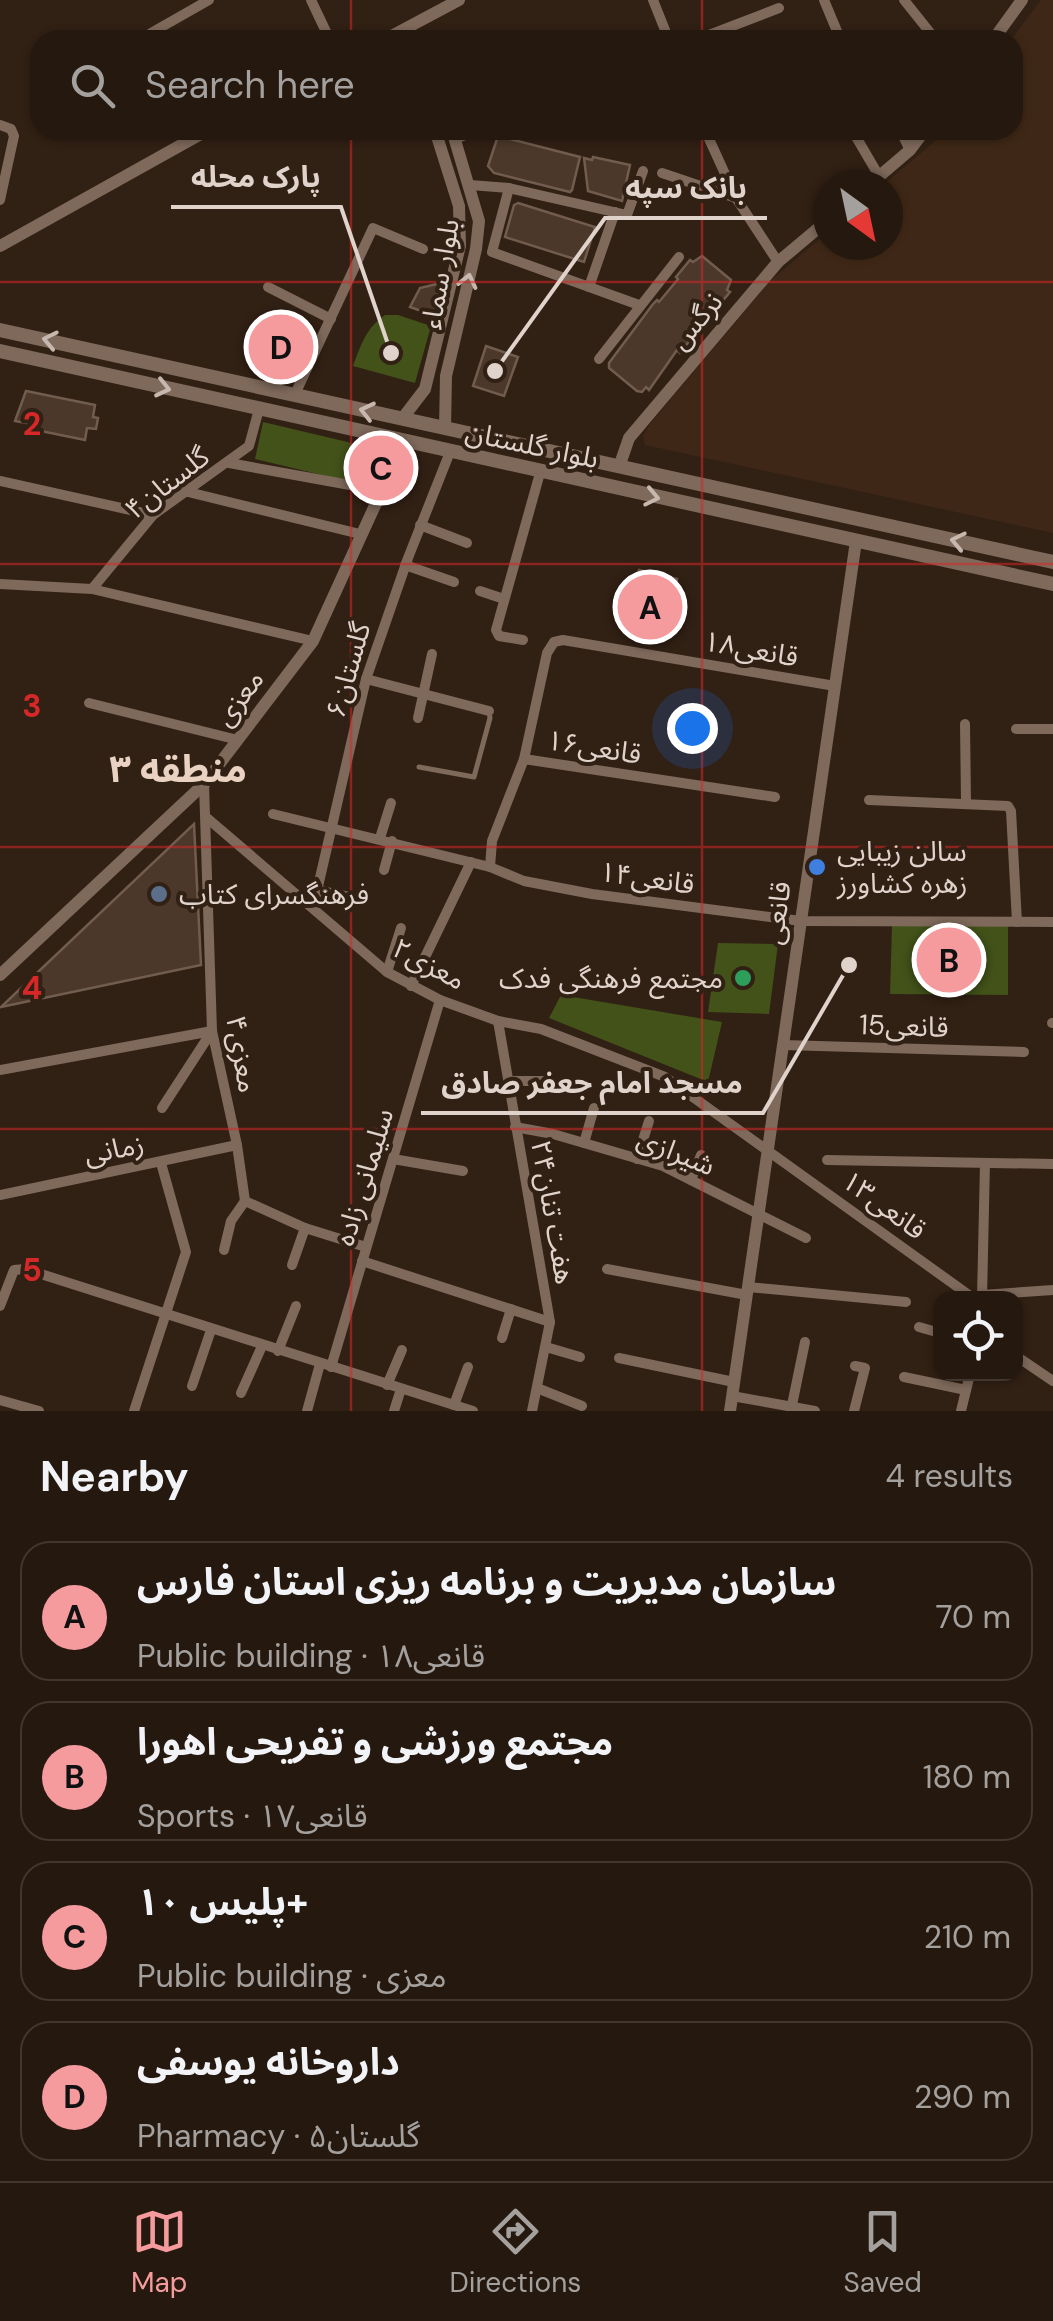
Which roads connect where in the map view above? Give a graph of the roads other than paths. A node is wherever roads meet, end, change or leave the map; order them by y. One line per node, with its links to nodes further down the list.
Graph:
1 (209, 0): 12 (street)
2 (311, 0): 13 (street)
3 (422, 0): 11 (street)
4 (459, 0): 9 (street)
5 (653, 0): 16 (street)
6 (824, 0): 18 (street)
7 (904, 0): 19 (street)
8 (1022, 0): 20 (street)
9 (440, 5): 11 (street)
10 (778, 8): 17 (street)
11 (422, 20): 14 (street); 15 (street)
12 (156, 30)
13 (325, 30)
14 (411, 30)
15 (422, 30)
16 (665, 30)
17 (722, 30)
18 (833, 30)
19 (928, 30)
20 (1000, 30)
21 (6, 127): 37 (street)
22 (186, 140): 40 (street)
23 (438, 140): 51 (street, بلوار سماء)
24 (456, 140): 34 (street, بلوار سماء)
25 (710, 140): 36 (street)
26 (856, 140): 30 (street)
27 (905, 140): 29 (street)
28 (918, 140): 29 (street)
29 (910, 150): 31 (street)
30 (869, 170)
31 (887, 170)
32 (643, 171): 38 (street)
33 (662, 173): 36 (street)
34 (470, 185): 35 (street); 52 (street, بلوار سماء, one-way to 34)
35 (509, 188): 38 (street); 44 (street)
36 (736, 198): 43 (street)
37 (0, 200)
38 (614, 212): 44 (street)
39 (813, 233): 43 (street, نرگس)
40 (0, 246)
41 (423, 249): 47 (street)
42 (679, 257): 46 (street)
43 (778, 262): 62 (street, نرگس)
44 (589, 286): 46 (street)
45 (268, 288): 47 (street)
46 (640, 305): 50 (street)
47 (331, 318): 53 (street)
48 (0, 330): 53 (main road, بلوار گلستان, one-way to 48)
49 (0, 351): 55 (main road, بلوار گلستان, one-way to 55)
50 (598, 359)
51 (429, 372): 52 (street); 56 (street, بلوار سماء)
52 (446, 376): 58 (street, بلوار سماء)
53 (296, 394): 54 (main road, بلوار گلستان)
54 (318, 400): 56 (main road, بلوار گلستان, one-way to 54); 57 (main road)
55 (258, 409): 57 (main road, بلوار گلستان); 61 (street, گلستان۴)
56 (402, 419): 58 (main road, بلوار گلستان)
57 (314, 421): 59 (main road, بلوار گلستان)
58 (444, 428): 62 (main road, بلوار گلستان)
59 (404, 442): 60 (main road, بلوار گلستان); 69 (street, معزی)
60 (450, 452): 63 (main road, بلوار گلستان); 68 (street, گلستان۶)
61 (229, 462): 65 (street); 66 (street, گلستان۴)
62 (619, 467): 72 (main road, بلوار گلستان, one-way to 62)
63 (540, 473): 70 (main road, بلوار گلستان, one-way to 70); 79 (street)
64 (0, 481): 67 (street)
65 (361, 487)
66 (184, 491): 67 (street, گلستان۴); 69 (street)
67 (154, 515): 77 (street, گلستان۴)
68 (420, 525): 71 (street); 73 (street, گلستان۶)
69 (360, 534): 81 (street, معزی)
70 (856, 540): 76 (main road, بلوار گلستان); 84 (street, قانعی)
71 (467, 544)
72 (1053, 562)
73 (406, 564): 74 (street); 83 (street, گلستان۶)
74 (454, 582)
75 (0, 584): 77 (street)
76 (1053, 584)
77 (92, 588): 81 (street)
78 (480, 591): 79 (street)
79 (504, 599): 80 (street)
80 (522, 640)
81 (313, 642): 92 (street, معزی)
82 (432, 654): 85 (street)
83 (366, 679): 85 (street); 102 (street, گلستان۶)
84 (835, 686): 93 (street, ۱۸قانعی); 110 (street, قانعی)
85 (423, 692): 87 (street); 88 (street)
86 (89, 703): 92 (street)
87 (489, 711): 94 (lane)
88 (418, 718)
89 (965, 724): 99 (street)
90 (1016, 729): 91 (street)
91 (1053, 729)
92 (238, 740): 95 (street, معزی)
93 (524, 759): 96 (street, ۱۶قانعی); 105 (street)
94 (419, 766)
95 (204, 784): 101 (street, ۴معزی); 115 (street, معزی)
96 (775, 797)
97 (869, 800): 99 (street)
98 (391, 802): 103 (street)
99 (966, 802): 111 (street)
100 (273, 814): 102 (street, ۱۴قانعی)
101 (207, 818): 109 (street, ۲معزی); 119 (street, ۴معزی)
102 (330, 828): 103 (street, ۱۴قانعی); 107 (street, گلستان۶)
103 (386, 839): 104 (street, ۱۴قانعی); 106 (street)
104 (470, 862): 105 (street, ۱۴قانعی); 116 (street)
105 (490, 866): 110 (street, ۱۴قانعی)
106 (384, 870)
107 (317, 890): 108 (street); 109 (street, گلستان۶)
108 (350, 897)
109 (314, 908): 114 (street, ۲معزی)
110 (801, 921): 111 (street, ۱۴قانعی); 120 (street, قانعی)
111 (1017, 922): 112 (street, ۱۴قانعی)
112 (1053, 922)
113 (401, 928): 114 (street)
114 (387, 972): 116 (street, ۲معزی)
115 (0, 975)
116 (411, 986): 117 (street, ۲معزی)
117 (440, 1000): 118 (street, ۲معزی); 133 (street, سلیمانی زاده)
118 (498, 1021): 123 (street, هفت تنان۲۴); 131 (street, ۲معزی)
119 (212, 1030): 122 (street); 125 (street); 130 (street, ۴معزی)
120 (783, 1045): 121 (street, 15قانعی); 131 (street, قانعی)
121 (1024, 1052)
122 (0, 1070)
123 (509, 1080): 124 (street); 128 (street, هفت تنان۲۴)
124 (548, 1081)
125 (162, 1108)
126 (594, 1108): 129 (street)
127 (649, 1121): 134 (street)
128 (514, 1127): 129 (street, شیرازی); 161 (street, هفت تنان۲۴)
129 (584, 1143): 134 (street, شیرازی)
130 (237, 1145): 136 (street, زمانی); 142 (street, ۴معزی)
131 (768, 1148): 143 (street, قانعی); 153 (street, ۱۳قانعی)
132 (700, 1155): 140 (street)
133 (392, 1159): 139 (street); 146 (street, سلیمانی زاده)
134 (637, 1159): 140 (street, شیرازی)
135 (827, 1160): 137 (street)
136 (161, 1162): 141 (street, زمانی); 160 (street)
137 (985, 1164): 138 (street); 154 (street)
138 (1053, 1164)
139 (463, 1170)
140 (691, 1180): 143 (street, شیرازی)
141 (0, 1194)
142 (245, 1201): 144 (street); 147 (street)
143 (758, 1215): 145 (street, شیرازی); 152 (street, قانعی)
144 (306, 1228): 146 (street); 149 (street)
145 (806, 1238)
146 (366, 1247): 148 (street, سلیمانی زاده)
147 (224, 1250)
148 (362, 1260): 159 (street); 174 (street, سلیمانی زاده)
149 (292, 1266)
150 (608, 1269): 152 (street)
151 (1053, 1290): 155 (street)
152 (747, 1291): 156 (street); 184 (street, قانعی)
153 (971, 1291)
154 (979, 1291)
155 (1023, 1293)
156 (906, 1302)
157 (0, 1306): 160 (street)
158 (296, 1306): 170 (street)
159 (511, 1309): 161 (street); 165 (street)
160 (166, 1314): 163 (street); 192 (street)
161 (550, 1322): 168 (street, هفت تنان۲۴)
162 (919, 1327): 164 (street)
163 (211, 1330): 167 (street); 181 (street)
164 (933, 1332)
165 (502, 1338)
166 (805, 1342): 189 (street)
167 (262, 1346): 170 (street); 186 (street)
168 (546, 1347): 171 (street); 183 (street, هفت تنان۲۴)
169 (402, 1350): 180 (street)
170 (278, 1351): 174 (street)
171 (580, 1358)
172 (619, 1358): 184 (street)
173 (1023, 1361): 179 (street)
174 (325, 1365): 180 (street); 193 (street, سلیمانی زاده)
175 (856, 1366): 198 (street)
176 (468, 1367): 190 (street)
177 (904, 1377): 185 (street)
178 (968, 1381): 185 (street)
179 (1053, 1382)
180 (387, 1385): 182 (street)
181 (192, 1386)
182 (401, 1388): 190 (street); 194 (street)
183 (537, 1388): 188 (street); 195 (street, هفت تنان۲۴)
184 (733, 1389): 189 (street); 196 (street, قانعی)
185 (966, 1390): 199 (street)
186 (241, 1392)
187 (0, 1400): 191 (street)
188 (582, 1406)
189 (792, 1406): 197 (street)
190 (464, 1409)
191 (39, 1411)
192 (134, 1411)
193 (307, 1411)
194 (394, 1411)
195 (532, 1411)
196 (730, 1411)
197 (815, 1411)
198 (854, 1411)
199 (961, 1411)

